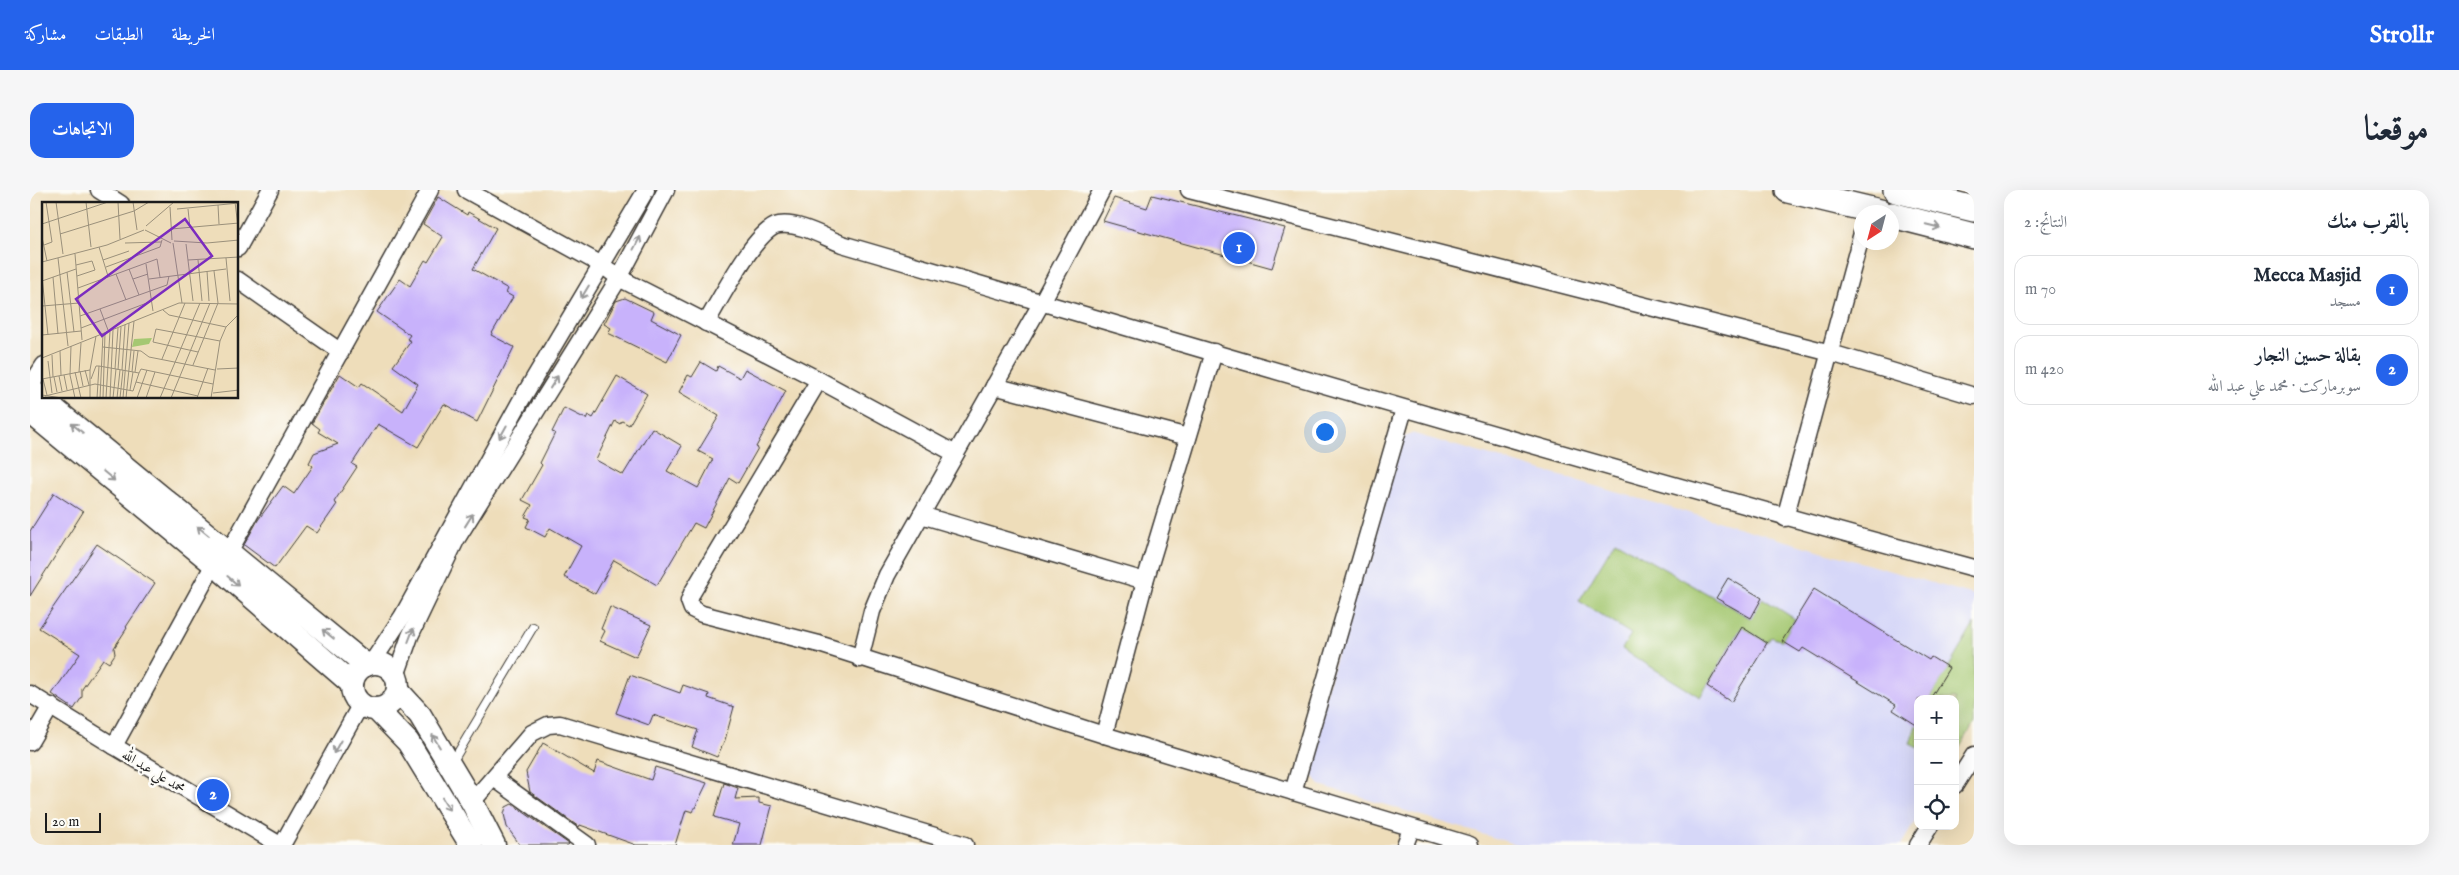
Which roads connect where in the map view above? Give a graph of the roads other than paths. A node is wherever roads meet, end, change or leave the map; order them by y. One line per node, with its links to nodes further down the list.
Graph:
1 (99, 190): 12 (street)
2 (270, 190): 16 (street)
3 (430, 190): 23 (street)
4 (466, 190): 18 (street)
5 (646, 190): 18 (street)
6 (666, 190): 19 (street, one-way to 6)
7 (1102, 190): 21 (street)
8 (1190, 190): 25 (street)
9 (1788, 190): 13 (main road)
10 (1911, 192): 11 (main road)
11 (1964, 201)
12 (118, 202)
13 (1854, 207)
14 (1899, 217): 15 (main road, one-way to 15)
15 (1974, 236)
16 (239, 246)
17 (1857, 250): 25 (street)
18 (602, 265): 19 (street); 44 (street, one-way to 44)
19 (619, 278): 22 (street); 46 (street, one-way to 19)
20 (239, 281): 23 (street)
21 (1042, 302): 22 (street); 24 (street); 28 (street)
22 (706, 322): 27 (street)
23 (341, 352): 39 (street)
24 (1214, 352): 33 (street); 35 (street)
25 (1830, 353): 30 (street); 38 (street)
26 (42, 368): 29 (street)
27 (819, 380): 36 (street); 43 (street)
28 (994, 386): 35 (street); 36 (street)
29 (30, 388): 32 (street, one-way to 29)
30 (1974, 396)
31 (42, 399): 39 (street, one-way to 31)
32 (42, 399)
33 (1404, 409): 38 (street); 57 (street)
34 (30, 412): 39 (street, one-way to 39)
35 (1188, 437): 41 (street)
36 (954, 453): 37 (street)
37 (921, 515): 41 (street); 43 (street)
38 (1785, 518): 40 (street)
39 (221, 558): 44 (street, one-way to 39); 45 (street, one-way to 45); 52 (street)
40 (1974, 568)
41 (1145, 582): 50 (street)
42 (533, 627): 53 (lane)
43 (860, 659): 50 (street)
44 (368, 664): 45 (street); 46 (street)
45 (352, 684): 49 (street)
46 (397, 684): 49 (street); 53 (street, one-way to 46)
47 (30, 694): 48 (street, محمد علي عبد الله)
48 (51, 706): 51 (street); 52 (street, محمد علي عبد الله)
49 (368, 707): 61 (street, one-way to 61); 62 (street, one-way to 62)
50 (1104, 735): 57 (street)
51 (30, 742)
52 (114, 746): 61 (street, محمد علي عبد الله)
53 (450, 765): 58 (street)
54 (1971, 765): 56 (street)
55 (494, 778): 58 (street); 64 (street); 65 (street)
56 (1959, 780)
57 (1293, 792): 59 (street)
58 (472, 802): 63 (street)
59 (1411, 829): 66 (street); 67 (street)
60 (1927, 830): 68 (street)
61 (281, 845)
62 (471, 845)
63 (494, 845)
64 (587, 845)
65 (965, 845)
66 (1404, 845)
67 (1470, 845)
68 (1918, 845)

